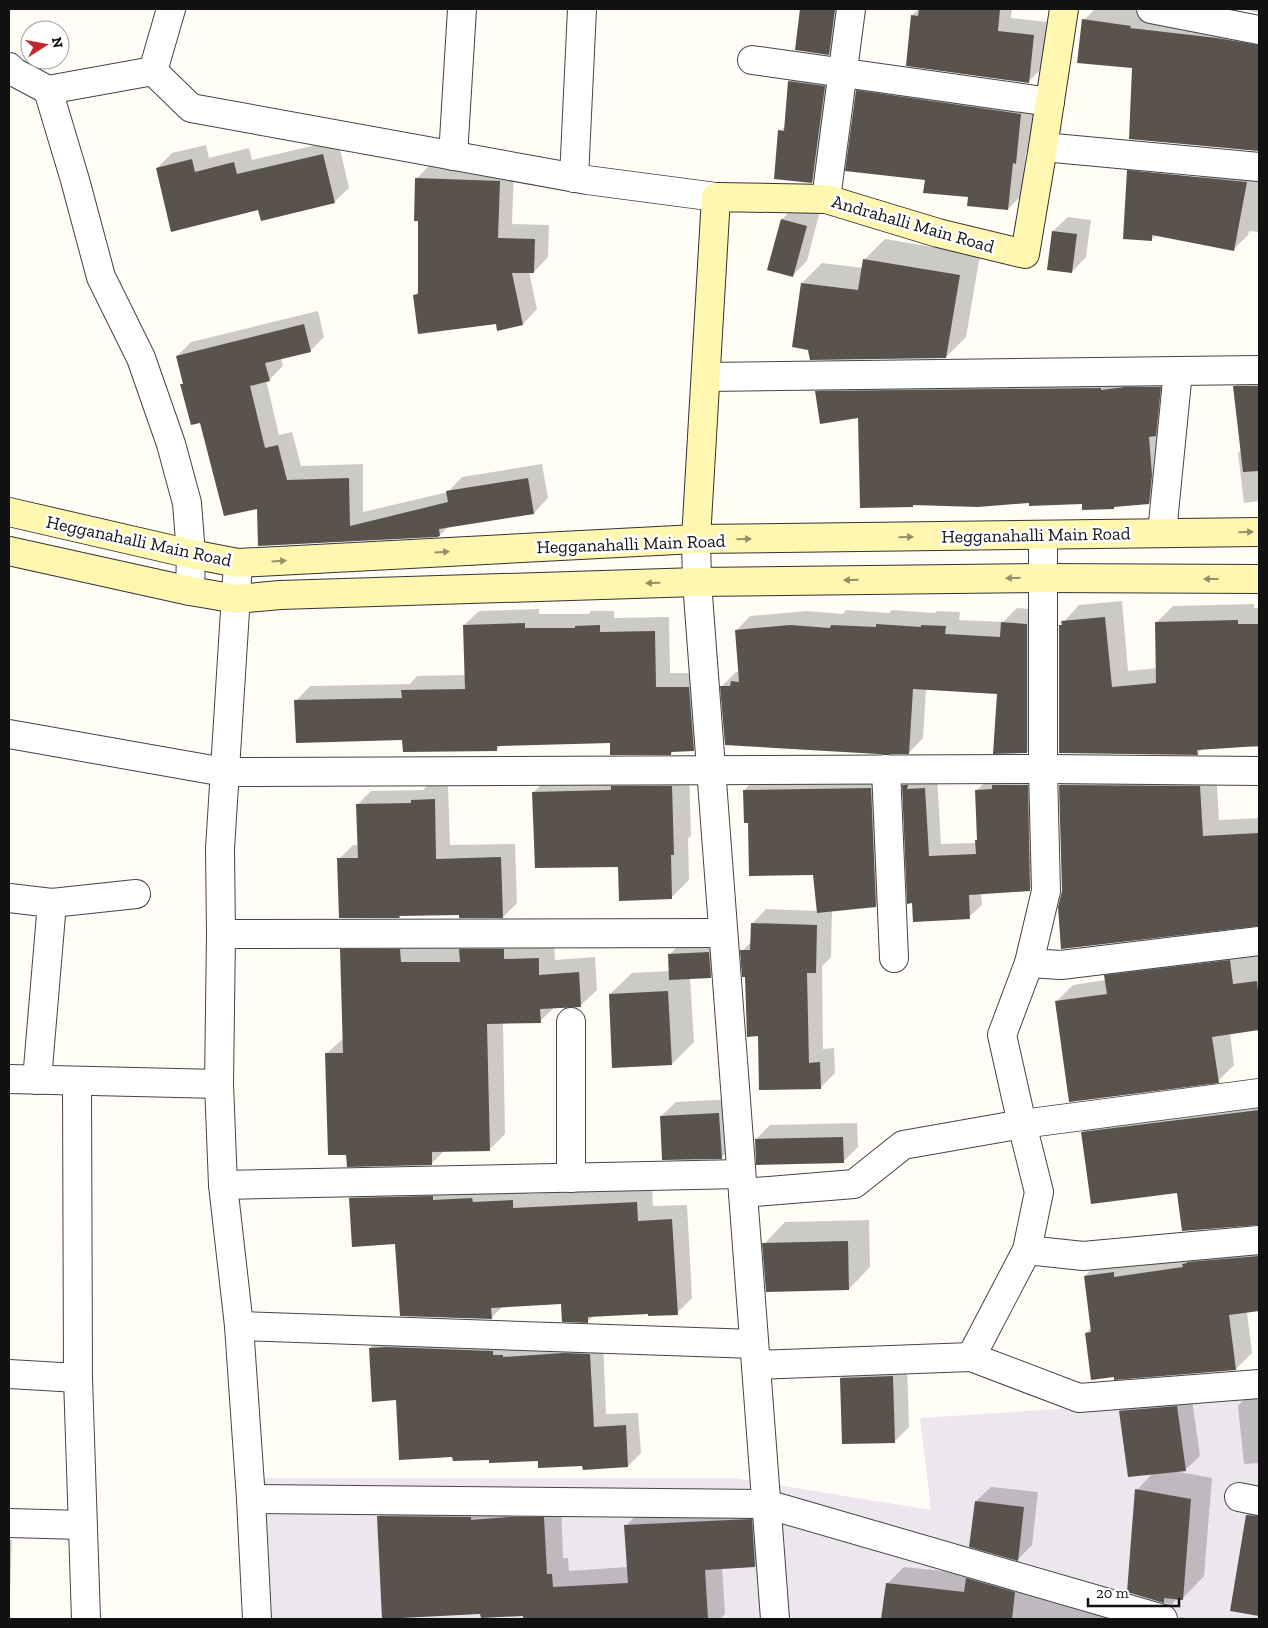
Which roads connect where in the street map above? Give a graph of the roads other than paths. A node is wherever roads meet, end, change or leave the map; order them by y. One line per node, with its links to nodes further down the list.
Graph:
1 (171, 9): 10 (street)
2 (462, 9): 15 (street)
3 (582, 9): 17 (street)
4 (851, 9): 11 (street)
5 (1064, 9): 13 (main road, Andrahalli Main Road)
6 (1151, 9): 7 (street)
7 (1259, 30)
8 (752, 60): 11 (street)
9 (9, 67): 12 (street)
10 (153, 71): 12 (street); 15 (street)
11 (842, 73): 13 (street); 19 (street)
12 (48, 90): 29 (street)
13 (1050, 102): 14 (main road, Andrahalli Main Road)
14 (1043, 147): 16 (street); 19 (main road, Andrahalli Main Road)
15 (453, 156): 17 (street)
16 (1259, 167)
17 (574, 178): 18 (street)
18 (716, 197): 19 (main road, Andrahalli Main Road); 22 (main road)
19 (826, 199)
20 (1259, 370): 21 (street)
21 (1178, 371): 22 (street); 25 (street)
22 (706, 377): 27 (main road)
23 (9, 512): 29 (main road, Hegganahalli Main Road)
24 (1259, 532): 25 (main road, Hegganahalli Main Road, one-way to 24)
25 (1162, 534): 26 (main road, Hegganahalli Main Road)
26 (1043, 536): 27 (main road, Hegganahalli Main Road, one-way to 26); 31 (street)
27 (696, 540): 30 (main road, Hegganahalli Main Road, one-way to 27); 33 (street)
28 (9, 551): 34 (main road)
29 (191, 554): 30 (main road, Hegganahalli Main Road); 34 (street)
30 (238, 563): 35 (street)
31 (1043, 578): 32 (main road, one-way to 31); 33 (main road, one-way to 33); 37 (street)
32 (1259, 579)
33 (697, 582): 35 (main road, one-way to 35); 38 (street)
34 (190, 591): 35 (main road)
35 (237, 599): 41 (street)
36 (9, 734): 41 (street)
37 (1043, 769): 39 (street); 40 (street); 49 (street)
38 (711, 770): 39 (street); 41 (street); 45 (street)
39 (886, 770): 48 (street)
40 (1259, 771)
41 (224, 772): 46 (street)
42 (136, 894): 44 (street)
43 (9, 898): 44 (street)
44 (52, 903): 52 (street)
45 (723, 932): 46 (street); 58 (street)
46 (221, 934): 54 (street)
47 (1259, 941): 49 (street)
48 (894, 958)
49 (1029, 963): 56 (street)
50 (570, 1022): 57 (street)
51 (9, 1080): 52 (street)
52 (37, 1080): 53 (street)
53 (77, 1081): 54 (street); 66 (street)
54 (219, 1084): 59 (street)
55 (1259, 1093): 56 (street)
56 (1022, 1124): 58 (street); 61 (street)
57 (571, 1178): 58 (street); 59 (street)
58 (742, 1183): 63 (street)
59 (223, 1186): 62 (street)
60 (1259, 1240): 61 (street)
61 (1027, 1250): 64 (street)
62 (239, 1326): 63 (street); 68 (street)
63 (755, 1355): 64 (street); 69 (street)
64 (971, 1357): 67 (street)
65 (9, 1374): 66 (street)
66 (78, 1378): 71 (street)
67 (1259, 1384)
68 (250, 1499): 69 (street); 73 (street)
69 (766, 1504): 74 (street); 75 (street)
70 (9, 1523): 71 (street)
71 (82, 1525): 72 (street)
72 (86, 1619)
73 (256, 1619)
74 (775, 1619)
75 (1163, 1619)

